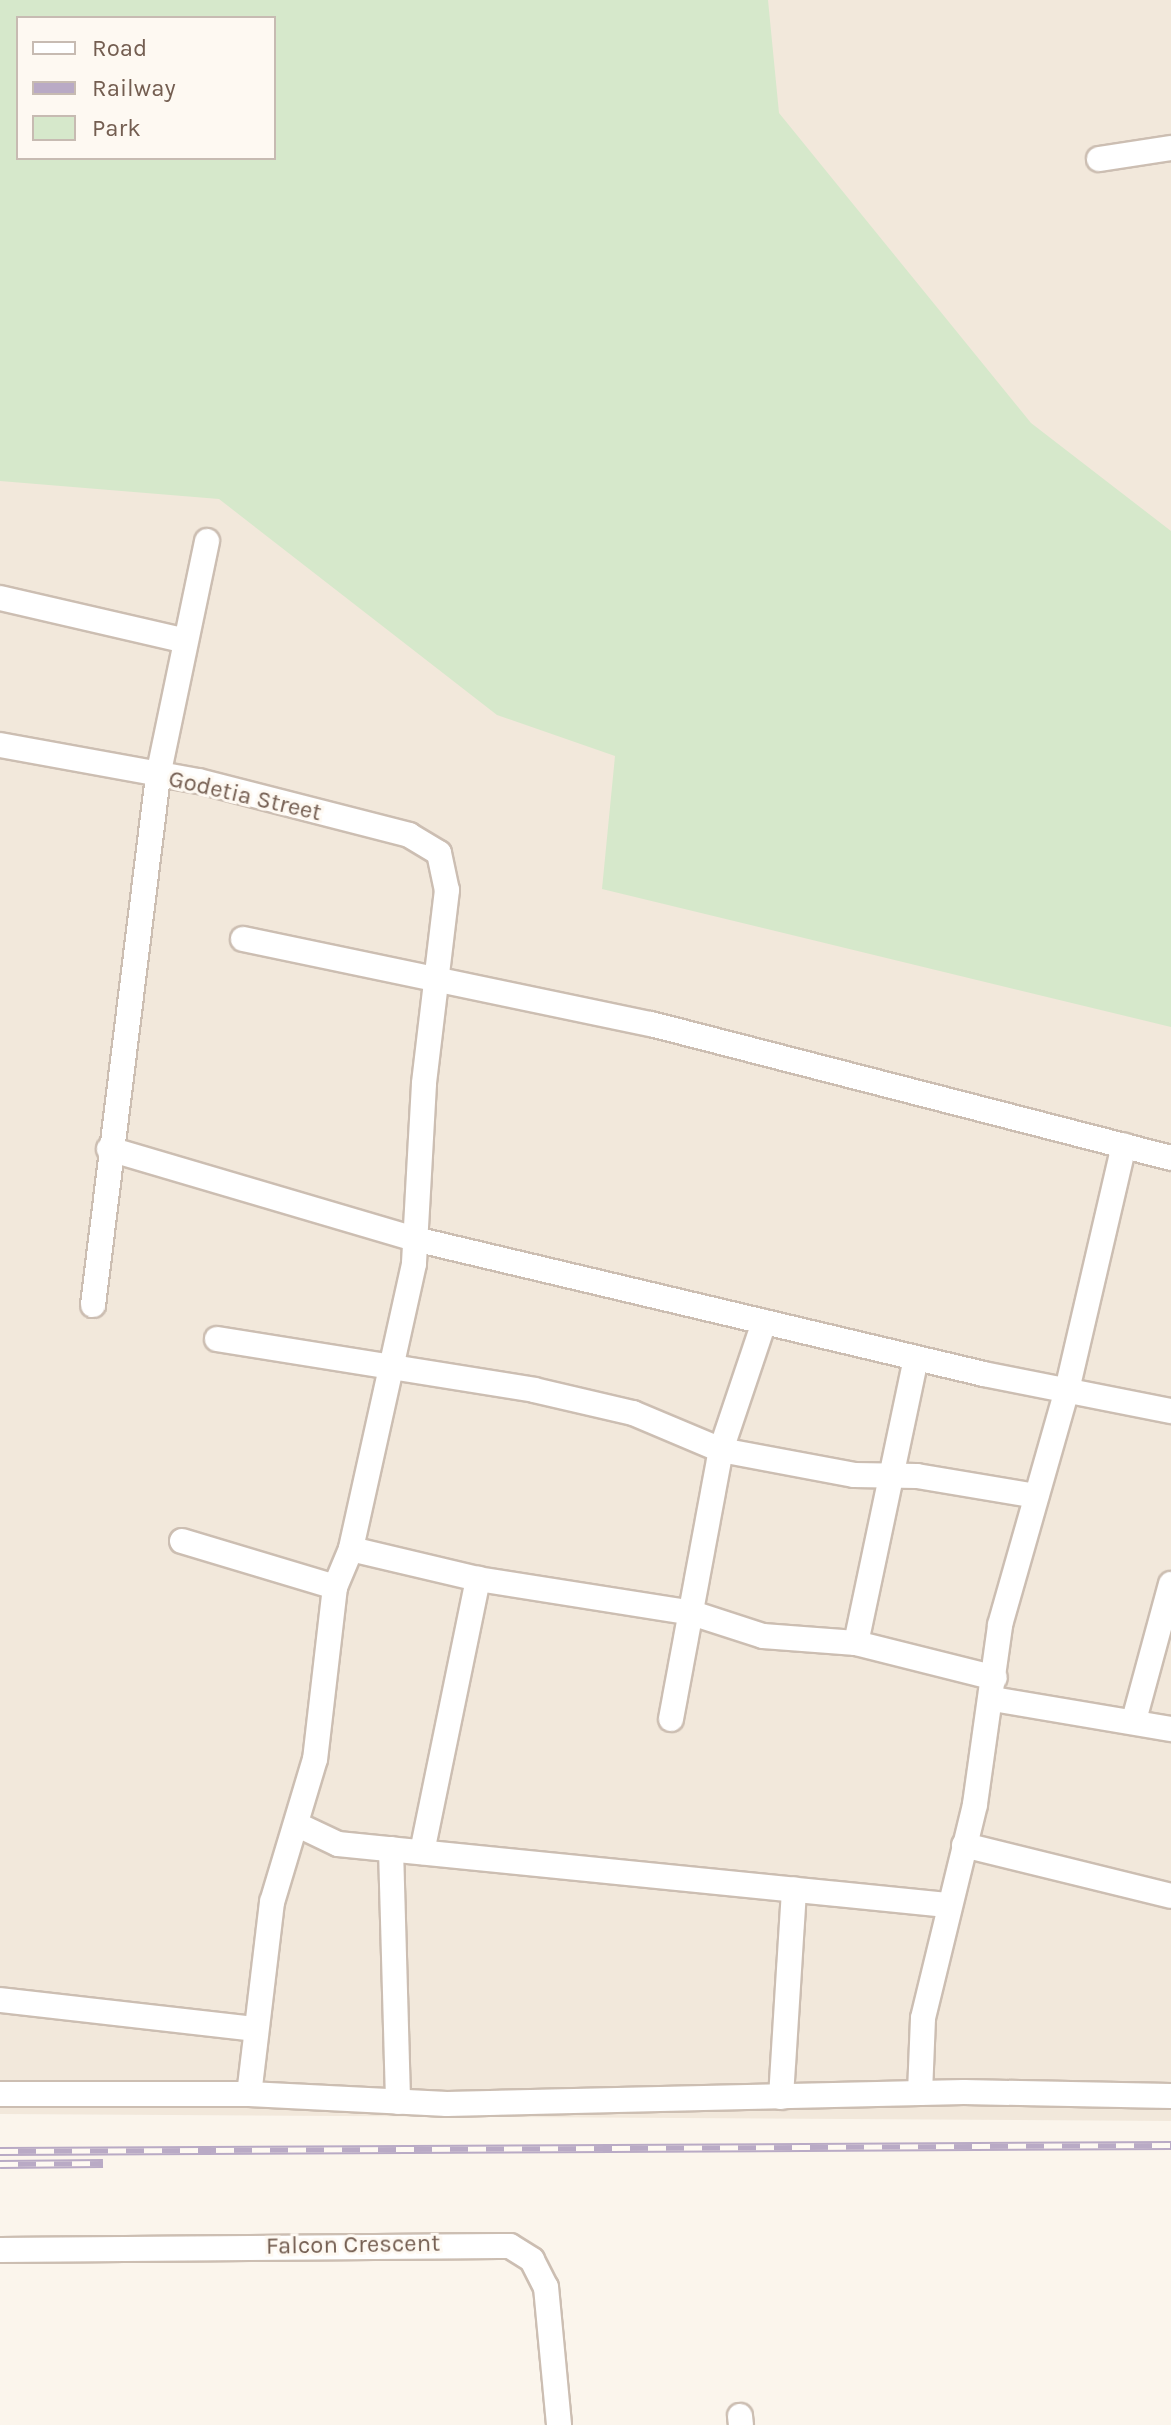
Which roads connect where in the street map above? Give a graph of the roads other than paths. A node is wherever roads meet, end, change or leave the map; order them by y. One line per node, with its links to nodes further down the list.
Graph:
1 (1171, 148): 2 (street)
2 (1099, 159)
3 (207, 541): 5 (street)
4 (0, 598): 5 (street)
5 (182, 640): 7 (street)
6 (0, 745): 7 (street, Godetia Street)
7 (158, 776): 9 (street, Godetia Street); 11 (street)
8 (243, 939): 9 (street)
9 (436, 983): 10 (street); 13 (street)
10 (1124, 1146): 12 (street); 19 (street)
11 (109, 1149): 13 (street); 14 (street)
12 (1171, 1158)
13 (415, 1239): 15 (street); 18 (street)
14 (93, 1305)
15 (764, 1322): 17 (street); 21 (street)
16 (217, 1339): 18 (street)
17 (916, 1358): 19 (street); 22 (street)
18 (394, 1369): 21 (street); 25 (street)
19 (1067, 1390): 20 (street); 23 (street)
20 (1171, 1411)
21 (721, 1450): 22 (street); 29 (street)
22 (889, 1475): 23 (street); 30 (street)
23 (1036, 1496): 31 (street)
24 (182, 1541): 28 (street)
25 (351, 1549): 26 (street); 28 (street)
26 (478, 1579): 29 (street); 38 (street)
27 (1171, 1584): 33 (street)
28 (335, 1587): 35 (street)
29 (692, 1613): 30 (street); 32 (street)
30 (856, 1643): 31 (street)
31 (994, 1688): 33 (street); 36 (street)
32 (671, 1719)
33 (1134, 1720): 34 (street)
34 (1171, 1729)
35 (298, 1825): 37 (street); 43 (street)
36 (964, 1845): 40 (street); 41 (street)
37 (391, 1849): 38 (street); 49 (street)
38 (422, 1852): 39 (street)
39 (794, 1889): 41 (street); 48 (street)
40 (1171, 1896)
41 (947, 1905): 44 (street)
42 (0, 2000): 43 (street)
43 (255, 2029): 46 (street)
44 (920, 2093): 47 (street); 48 (street)
45 (0, 2094): 46 (street)
46 (249, 2094): 49 (street)
47 (1171, 2096)
48 (781, 2097): 49 (street)
49 (398, 2102)
50 (0, 2250): 51 (street, Falcon Crescent)
51 (559, 2425)

